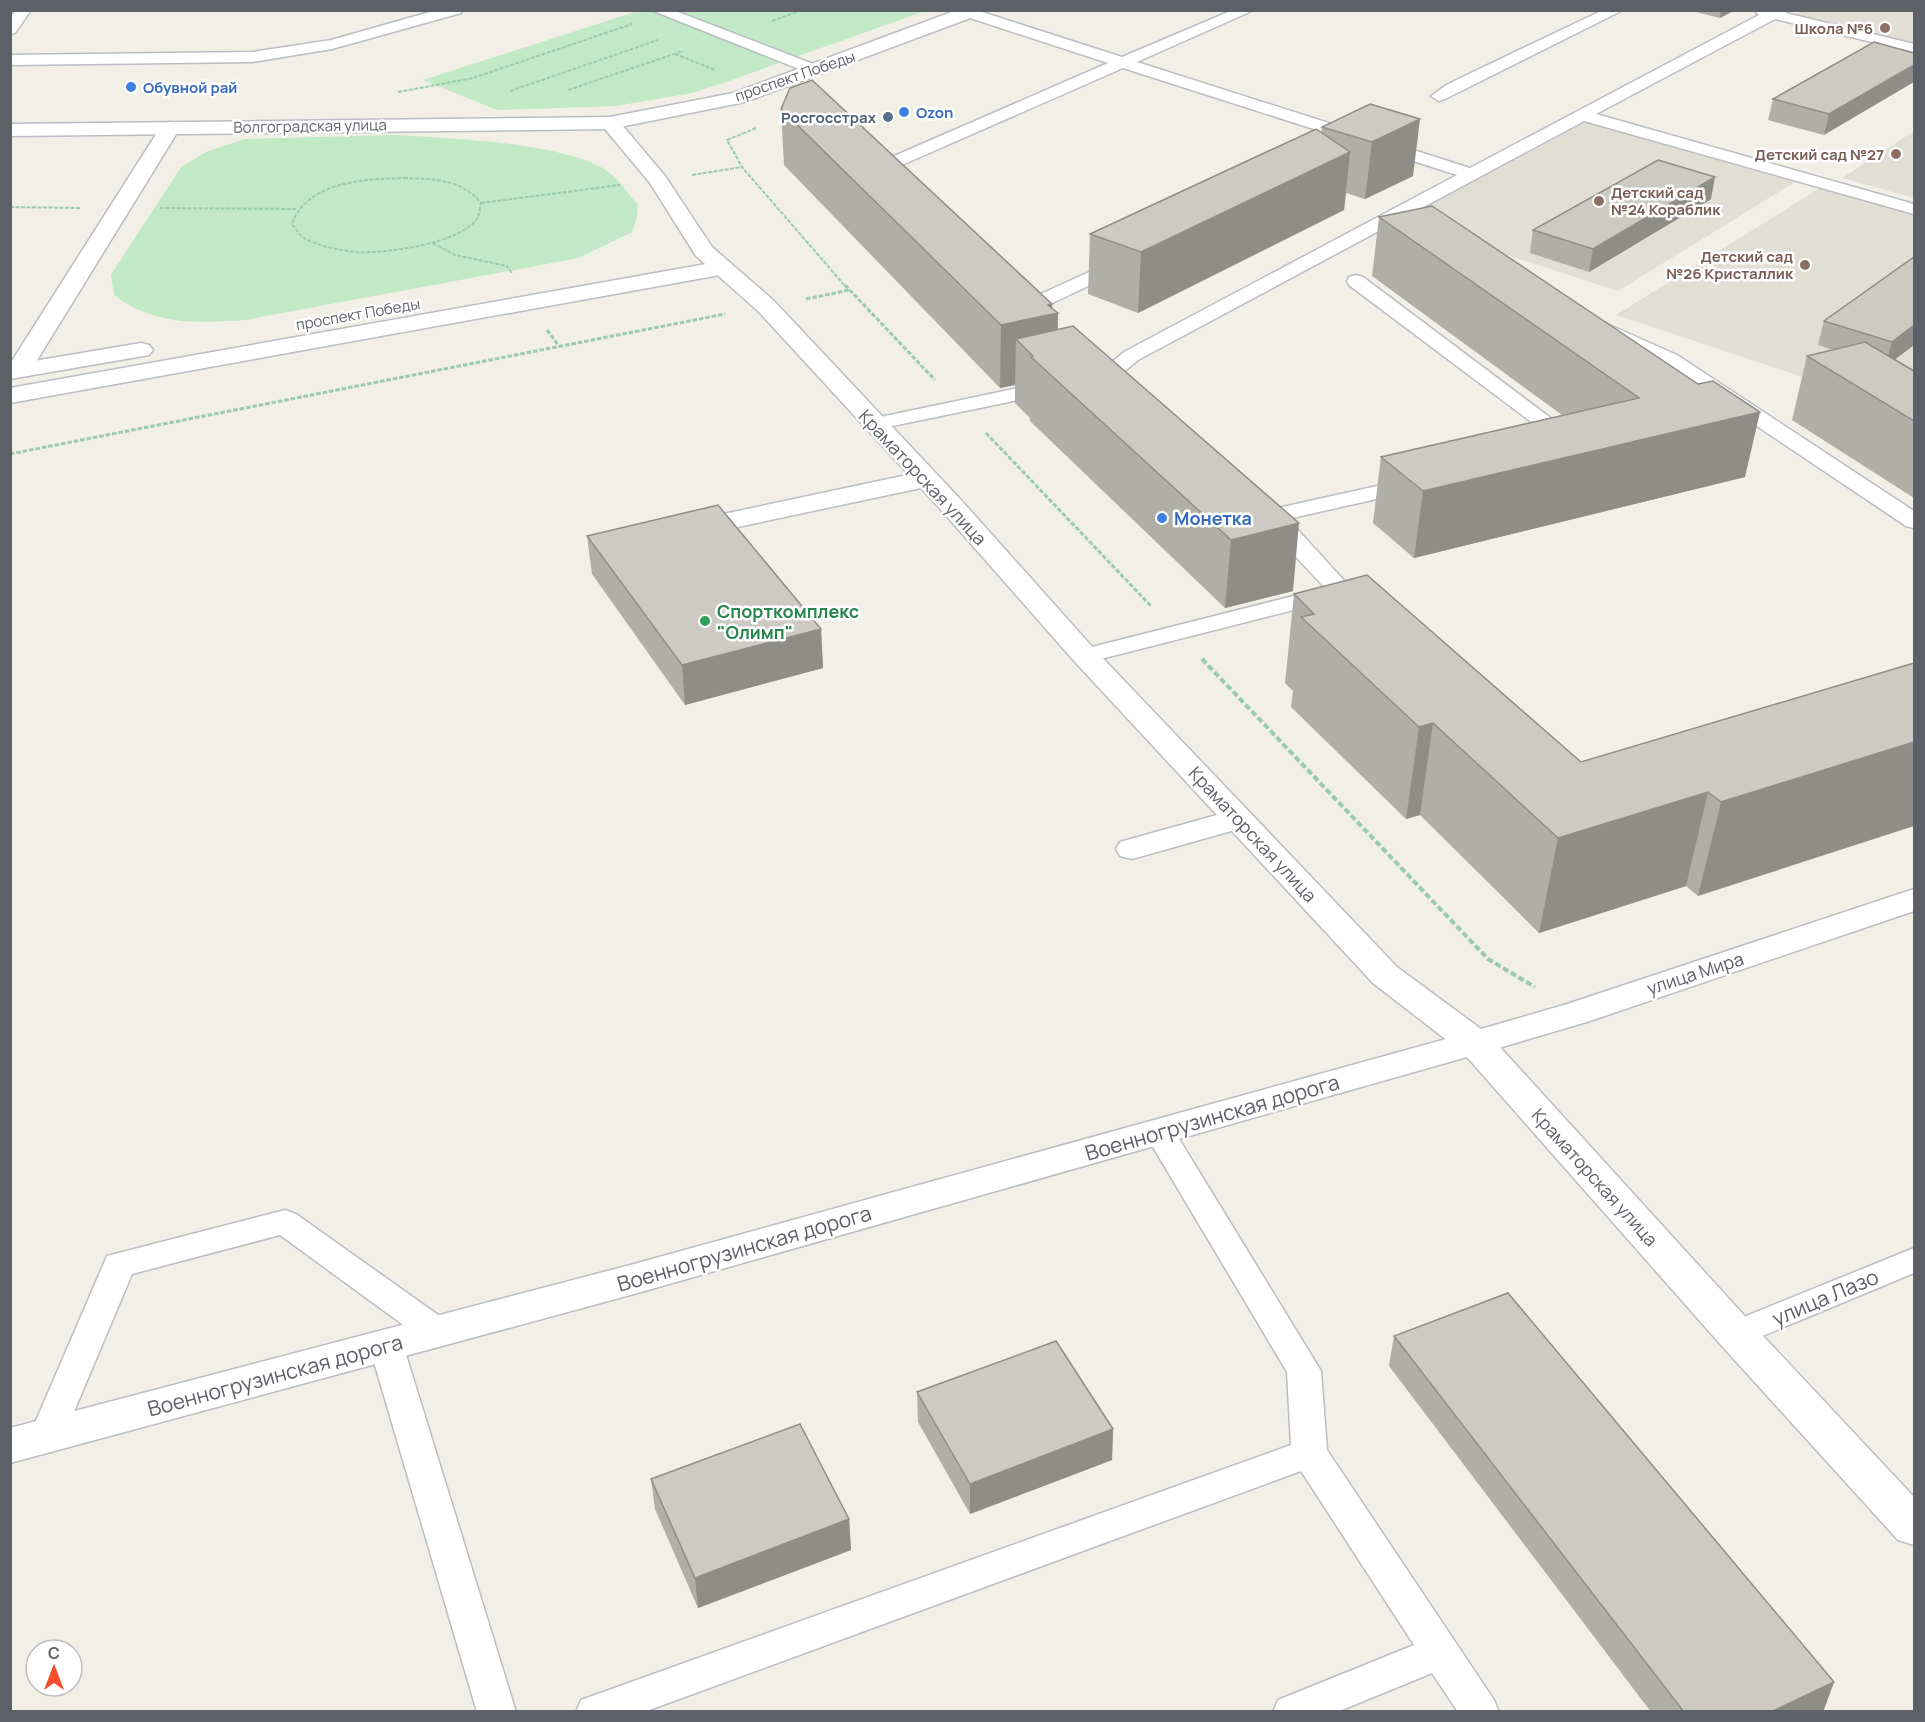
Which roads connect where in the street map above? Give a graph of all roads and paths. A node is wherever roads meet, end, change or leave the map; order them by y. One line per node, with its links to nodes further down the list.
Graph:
1 (24, 10): 10 (lane)
2 (456, 10): 13 (lane)
3 (802, 10): 11 (path)
4 (1247, 10): 14 (lane)
5 (1616, 10): 19 (lane)
6 (661, 12): 9 (lane); 16 (path)
7 (972, 12): 14 (lane); 15 (street, проспект Победы)
8 (1771, 12): 12 (lane); 20 (lane)
9 (700, 26): 11 (lane); 17 (path)
10 (10, 30)
11 (726, 36): 15 (lane); 18 (path)
12 (1914, 48)
13 (10, 60)
14 (1123, 62): 26 (lane); 31 (lane)
15 (815, 70): 21 (street, проспект Победы)
16 (391, 93)
17 (519, 94)
18 (559, 94)
19 (1439, 96)
20 (1580, 115): 29 (lane); 33 (lane)
21 (610, 123): 24 (street, Волгоградская улица); 30 (street, Краматорская улица)
22 (757, 127): 28 (path)
23 (10, 130): 24 (street, Волгоградская улица)
24 (167, 132): 25 (street); 45 (street)
25 (10, 139)
26 (1375, 143): 27 (lane); 29 (lane)
27 (1353, 153)
28 (742, 167): 30 (path); 40 (path)
29 (1470, 174): 34 (lane)
30 (658, 180): 32 (path); 37 (street, Краматорская улица)
31 (923, 197)
32 (481, 203): 32 (path)
33 (1914, 209)
34 (1380, 221): 35 (lane); 46 (lane)
35 (1405, 234)
36 (1137, 256): 41 (lane)
37 (713, 259): 40 (street, Краматорская улица); 45 (street, проспект Победы); 48 (street)
38 (1356, 281): 50 (lane)
39 (1012, 290): 41 (lane)
40 (766, 306): 49 (street, Краматорская улица); 51 (path)
41 (1028, 307): 42 (lane)
42 (1042, 321)
43 (1589, 322): 57 (lane)
44 (1092, 361): 46 (lane)
45 (15, 371): 48 (street)
46 (1113, 371): 47 (lane); 49 (lane)
47 (1130, 386)
48 (22, 394)
49 (873, 424): 53 (street, Краматорская улица)
50 (1551, 451)
51 (10, 454)
52 (1436, 478): 55 (lane)
53 (926, 479): 56 (street); 58 (street, Краматорская улица)
54 (1240, 486): 55 (lane)
55 (1273, 516): 58 (lane)
56 (733, 520)
57 (1914, 521)
58 (1085, 656): 59 (street, Краматорская улица)
59 (1238, 819): 60 (street); 62 (street, Краматорская улица)
60 (1132, 849)
61 (1914, 900): 62 (street, улица Мира)
62 (1475, 1043): 63 (street, Военногрузинская дорога); 66 (street, Краматорская улица)
63 (1159, 1132): 65 (street, Военногрузинская дорога); 69 (lane)
64 (1914, 1260): 66 (lane, улица Лазо)
65 (436, 1331): 67 (street, Военногрузинская дорога); 68 (lane)
66 (1736, 1334): 70 (street, Краматорская улица)
67 (386, 1345): 68 (street, Военногрузинская дорога); 72 (lane)
68 (29, 1442)
69 (1309, 1453): 71 (lane); 73 (lane)
70 (1914, 1527)
71 (1440, 1652): 74 (lane); 75 (lane)
72 (497, 1712)
73 (594, 1712)
74 (1292, 1712)
75 (1480, 1712)

